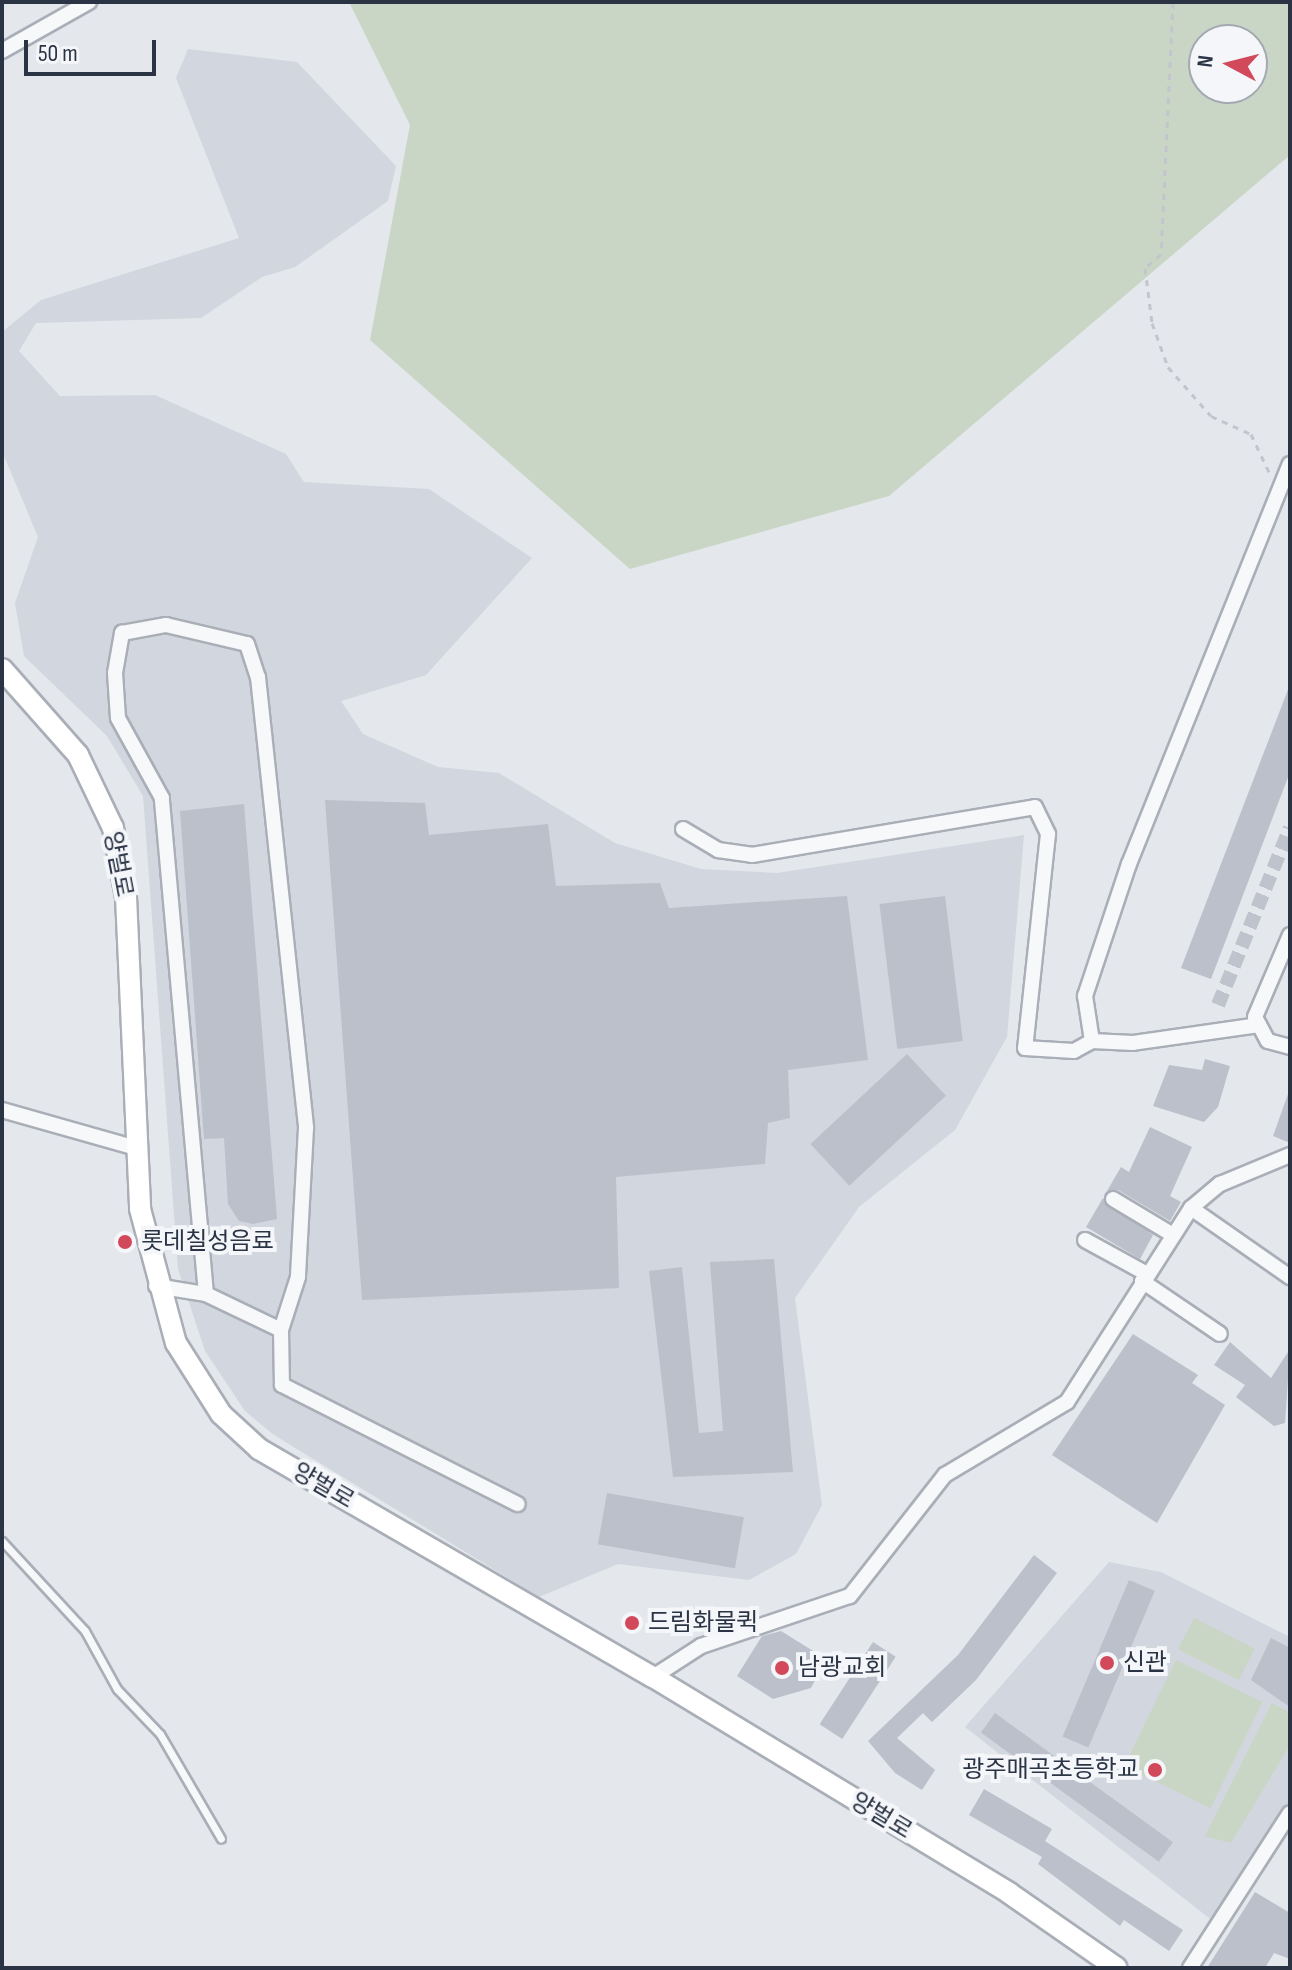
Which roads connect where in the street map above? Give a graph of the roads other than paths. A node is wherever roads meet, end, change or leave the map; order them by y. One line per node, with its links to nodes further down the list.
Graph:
1 (89, 2): 2 (street)
2 (2, 51)
3 (1290, 464): 8 (street)
4 (2, 669): 11 (street, 양벌로)
5 (683, 829): 8 (street)
6 (1290, 935): 7 (street)
7 (1259, 1025): 8 (street); 9 (street)
8 (1092, 1041)
9 (1290, 1047)
10 (2, 1110): 11 (street)
11 (136, 1148): 19 (street, 양벌로)
12 (1290, 1155): 14 (street)
13 (1113, 1199): 15 (street)
14 (1191, 1208): 15 (street); 18 (street)
15 (1173, 1235): 17 (street)
16 (1085, 1240): 17 (street)
17 (1145, 1277): 22 (street); 25 (street)
18 (1290, 1277)
19 (156, 1286): 20 (street); 25 (street, 양벌로)
20 (206, 1294): 21 (street); 21 (street)
21 (281, 1330): 23 (street)
22 (1220, 1334)
23 (518, 1504)
24 (2, 1541): 27 (lane)
25 (653, 1677): 28 (street, 양벌로)
26 (1290, 1813): 29 (street)
27 (221, 1839)
28 (1117, 1968)
29 (1190, 1968)

